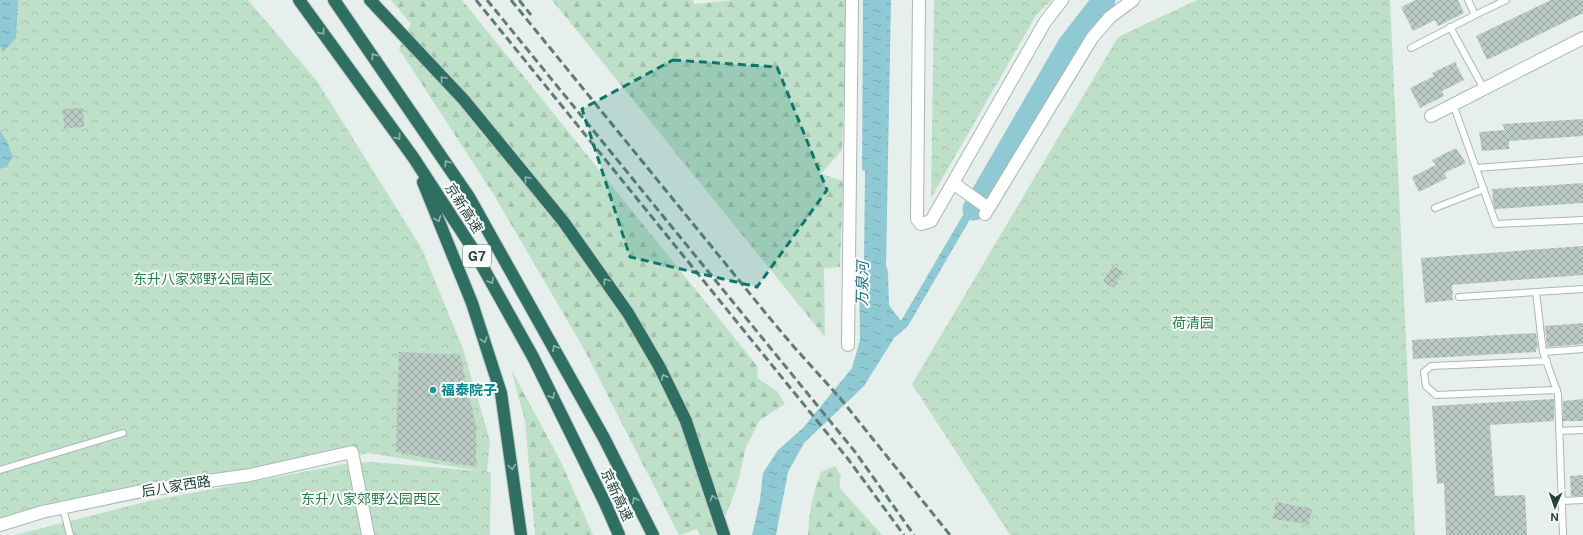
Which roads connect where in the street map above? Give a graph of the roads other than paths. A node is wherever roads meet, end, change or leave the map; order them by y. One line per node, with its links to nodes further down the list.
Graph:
1 (299, 0): 17 (highway, 京新高速 / G7, one-way to 17)
2 (334, 0): 44 (highway, 京新高速 / G7, one-way to 2)
3 (370, 0): 45 (highway, one-way to 3)
4 (852, 0): 27 (street)
5 (919, 0): 20 (street)
6 (1062, 0): 20 (street)
7 (1133, 0): 20 (street)
8 (1468, 0): 10 (lane)
9 (1506, 0): 10 (lane)
10 (1475, 15): 11 (lane)
11 (1450, 27): 13 (lane); 14 (lane)
12 (1583, 38): 14 (street)
13 (1411, 48)
14 (1484, 89): 15 (street)
15 (1453, 104): 16 (street); 19 (lane)
16 (1431, 116)
17 (413, 157): 42 (highway, one-way to 42); 43 (highway, 京新高速 / G7, one-way to 43)
18 (1583, 160): 19 (lane)
19 (1476, 168): 21 (lane)
20 (952, 183)
21 (1484, 189): 22 (lane); 23 (lane)
22 (1435, 208)
23 (1583, 220)
24 (1583, 289): 25 (lane)
25 (1536, 292): 26 (lane); 29 (lane)
26 (1459, 297)
27 (848, 345)
28 (1583, 349): 29 (lane)
29 (1543, 352): 30 (lane)
30 (1547, 361): 31 (lane); 31 (lane)
31 (1557, 390): 33 (lane)
32 (1583, 430): 33 (lane)
33 (1559, 431): 37 (lane)
34 (123, 433): 35 (lane)
35 (0, 470)
36 (1583, 500): 37 (lane)
37 (1562, 501): 46 (lane)
38 (63, 508): 39 (street, 后八家西路); 40 (lane); 41 (street, 后八家西路)
39 (0, 525)
40 (70, 535)
41 (368, 535)
42 (521, 535)
43 (619, 535)
44 (653, 535)
45 (724, 535)
46 (1563, 535)

